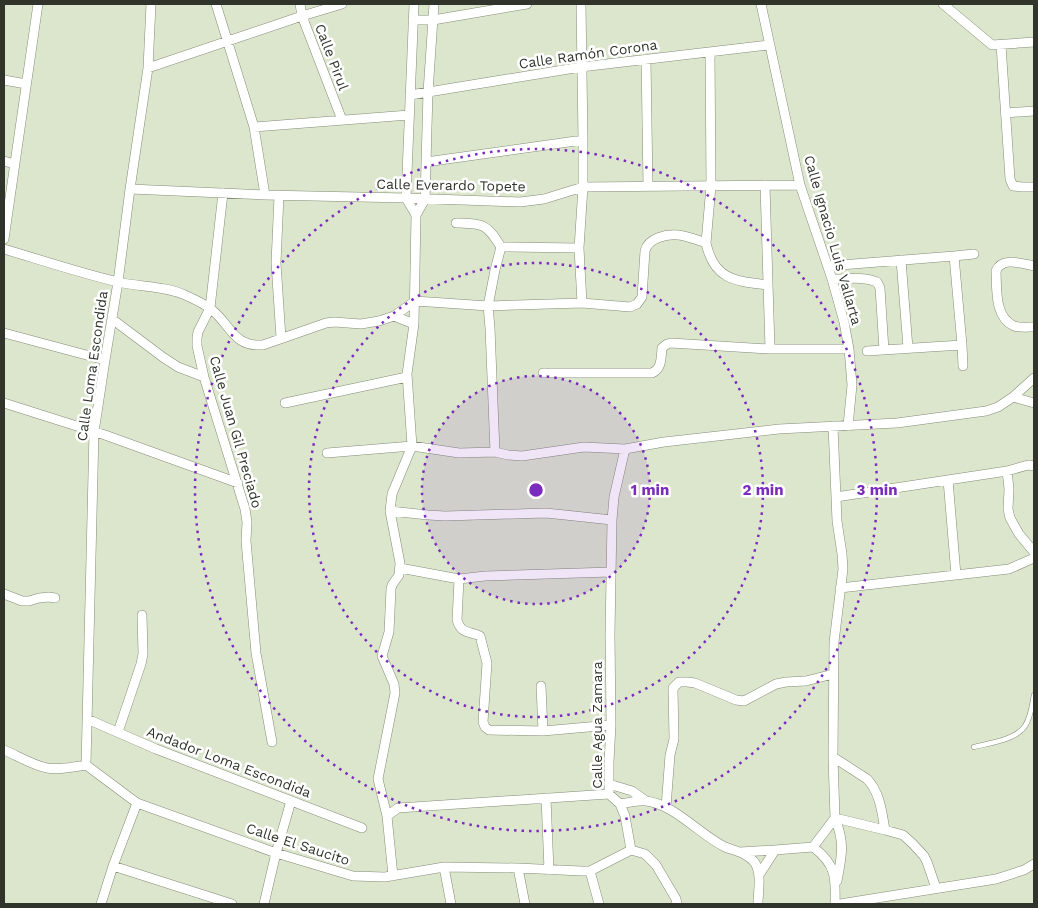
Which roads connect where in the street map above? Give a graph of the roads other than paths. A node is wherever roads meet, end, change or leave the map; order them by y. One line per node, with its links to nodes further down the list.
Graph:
1 (41, 4): 24 (street)
2 (151, 4): 22 (street, Calle Loma Escondida)
3 (216, 4): 15 (street)
4 (300, 4): 12 (street, Calle Pirul)
5 (342, 4): 12 (street)
6 (414, 4): 13 (street)
7 (434, 4): 14 (street)
8 (527, 4): 14 (street)
9 (581, 4): 21 (street)
10 (762, 4): 17 (street, Calle Ignacio Luis Vallarta)
11 (943, 4): 18 (street)
12 (302, 16): 15 (street); 30 (street, Calle Pirul)
13 (413, 20): 14 (street); 26 (street)
14 (433, 20): 25 (street)
15 (227, 41): 22 (street); 31 (street)
16 (1034, 42): 18 (street)
17 (770, 45): 19 (street, Calle Ramón Corona); 37 (street, Calle Ignacio Luis Vallarta)
18 (1001, 45): 28 (street)
19 (710, 52): 20 (street, Calle Ramón Corona); 39 (street)
20 (646, 59): 21 (street, Calle Ramón Corona); 38 (street)
21 (581, 67): 25 (street, Calle Ramón Corona); 32 (street)
22 (148, 68): 42 (street, Calle Loma Escondida)
23 (4, 80): 24 (street)
24 (26, 84): 35 (street)
25 (428, 92): 26 (street, Calle Ramón Corona); 34 (street)
26 (410, 95): 29 (street)
27 (1034, 111): 28 (street)
28 (1005, 113): 41 (street)
29 (409, 115): 30 (street); 46 (street)
30 (342, 120): 31 (street)
31 (254, 127): 44 (street)
32 (583, 140): 34 (street); 40 (street)
33 (4, 161): 35 (street)
34 (426, 162): 47 (street)
35 (14, 164): 50 (street)
36 (765, 185): 37 (street, Calle Everardo Topete); 39 (street, Calle Everardo Topete); 64 (street)
37 (800, 185): 59 (street, Calle Ignacio Luis Vallarta)
38 (648, 186): 39 (street, Calle Everardo Topete); 40 (street, Calle Everardo Topete)
39 (711, 186): 51 (street)
40 (583, 187): 47 (street, Calle Everardo Topete); 53 (street)
41 (1034, 187)
42 (130, 189): 43 (street, Calle Everardo Topete); 63 (street, Calle Loma Escondida)
43 (223, 193): 44 (street, Calle Everardo Topete); 68 (street, Calle Juan Gil Preciado)
44 (264, 195): 45 (street, Calle Everardo Topete)
45 (279, 196): 46 (street, Calle Everardo Topete); 74 (street)
46 (406, 198): 47 (street, Calle Everardo Topete); 48 (street)
47 (425, 199): 48 (street)
48 (416, 215): 65 (street)
49 (456, 223): 52 (street)
50 (4, 239)
51 (706, 243): 64 (street); 66 (street)
52 (502, 246): 53 (street); 67 (street)
53 (579, 248): 66 (street)
54 (4, 249): 63 (street)
55 (974, 254): 56 (street)
56 (954, 256): 57 (street); 75 (street)
57 (901, 260): 58 (street); 76 (street)
58 (852, 264): 59 (street); 61 (street)
59 (828, 266): 62 (street, Calle Ignacio Luis Vallarta)
60 (1034, 266): 72 (street)
61 (854, 278): 62 (street); 79 (street)
62 (832, 279): 78 (street, Calle Ignacio Luis Vallarta)
63 (118, 282): 68 (street); 70 (street, Calle Loma Escondida)
64 (768, 286): 77 (street)
65 (415, 301): 67 (street); 69 (street); 71 (street)
66 (582, 303): 67 (street)
67 (488, 306): 96 (street)
68 (210, 308): 74 (street); 84 (street, Calle Juan Gil Preciado)
69 (394, 316): 71 (street); 74 (street)
70 (112, 320): 81 (street, Calle Loma Escondida); 84 (street)
71 (414, 324): 85 (street)
72 (1034, 327)
73 (4, 333): 81 (street)
74 (281, 338)
75 (962, 345): 76 (street); 82 (street)
76 (908, 348): 79 (street)
77 (770, 349): 78 (street); 83 (street)
78 (849, 349): 92 (street, Calle Ignacio Luis Vallarta)
79 (884, 350): 80 (street)
80 (866, 351)
81 (104, 360): 93 (street, Calle Loma Escondida)
82 (963, 366)
83 (543, 373)
84 (204, 377): 101 (street, Calle Juan Gil Preciado)
85 (407, 377): 89 (street); 94 (street)
86 (1034, 378): 87 (street)
87 (1013, 396): 90 (street); 92 (street)
88 (4, 403): 93 (street)
89 (285, 403)
90 (1034, 403)
91 (833, 426): 92 (street); 95 (street); 102 (street)
92 (848, 426)
93 (94, 432): 101 (street); 118 (street, Calle Loma Escondida)
94 (412, 446): 96 (street); 97 (street); 103 (street)
95 (625, 449): 96 (street); 104 (street, Calle Agua Zamara)
96 (495, 452)
97 (327, 453)
98 (1034, 466): 99 (street)
99 (1007, 471): 100 (street); 105 (street)
100 (948, 480): 102 (street); 109 (street)
101 (238, 483): 122 (street, Calle Juan Gil Preciado)
102 (836, 497): 111 (street)
103 (390, 511): 104 (street); 107 (street)
104 (612, 520): 108 (street, Calle Agua Zamara)
105 (1034, 552)
106 (1034, 558): 109 (street)
107 (400, 568): 110 (street); 135 (street)
108 (611, 572): 110 (street); 119 (street, Calle Agua Zamara)
109 (956, 575): 111 (street)
110 (459, 580): 120 (street)
111 (840, 588): 115 (street)
112 (4, 594): 113 (street)
113 (55, 598)
114 (142, 615): 121 (street)
115 (833, 674): 125 (street); 134 (street)
116 (541, 686): 120 (street)
117 (1034, 695): 123 (lane)
118 (87, 719): 121 (street, Andador Loma Escondida); 126 (street, Calle Loma Escondida)
119 (611, 725): 120 (street); 127 (street, Calle Agua Zamara)
120 (544, 731)
121 (118, 732): 130 (street, Andador Loma Escondida)
122 (272, 742)
123 (974, 747)
124 (4, 750): 126 (street)
125 (833, 757): 136 (street); 138 (street)
126 (86, 765): 132 (street, Calle El Saucito)
127 (608, 784): 128 (street, Calle Agua Zamara); 131 (street)
128 (609, 794): 129 (street); 133 (street, Calle Agua Zamara)
129 (546, 798): 135 (street); 148 (street)
130 (291, 801): 137 (street, Andador Loma Escondida); 143 (street)
131 (646, 801): 133 (street); 134 (street)
132 (137, 803): 143 (street, Calle El Saucito); 145 (street)
133 (620, 804): 140 (street, Calle Agua Zamara)
134 (666, 807): 142 (street)
135 (387, 816): 151 (street)
136 (835, 818): 138 (street); 139 (street); 152 (street)
137 (362, 828)
138 (885, 830): 153 (street)
139 (813, 847): 141 (street); 152 (street)
140 (632, 850): 149 (street, Calle El Saucito); 160 (street)
141 (775, 850): 142 (street); 150 (street)
142 (740, 852): 150 (street)
143 (276, 853): 151 (street, Calle El Saucito); 156 (street)
144 (1034, 864): 153 (street)
145 (113, 866): 154 (street); 155 (street)
146 (444, 867): 147 (street, Calle El Saucito); 151 (street, Calle El Saucito); 157 (street)
147 (518, 868): 148 (street, Calle El Saucito); 158 (street)
148 (549, 870): 149 (street, Calle El Saucito)
149 (590, 871): 159 (street)
150 (759, 875): 161 (street)
151 (393, 876)
152 (836, 885): 162 (street)
153 (936, 888): 163 (street)
154 (101, 904)
155 (232, 904)
156 (264, 904)
157 (450, 904)
158 (525, 904)
159 (598, 904)
160 (677, 904)
161 (758, 904)
162 (835, 904)
163 (840, 904)

